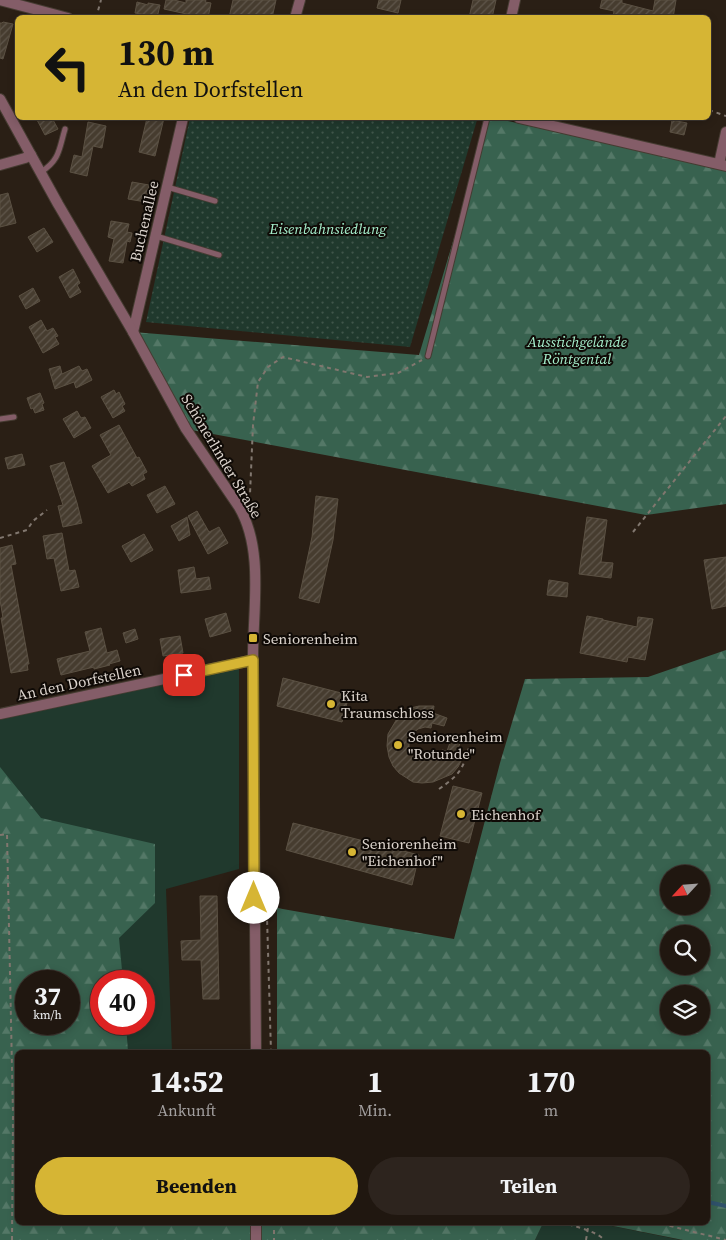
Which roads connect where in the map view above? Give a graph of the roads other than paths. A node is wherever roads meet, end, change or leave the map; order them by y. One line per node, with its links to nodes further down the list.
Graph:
1 (0, 0): 4 (street)
2 (300, 0): 6 (street)
3 (515, 0): 7 (street)
4 (31, 4): 5 (street)
5 (60, 15)
6 (296, 15)
7 (512, 15)
8 (0, 99): 14 (street, Schönerlinder Straße)
9 (184, 120): 18 (street, Buchenallee)
10 (487, 120): 23 (lane)
11 (528, 120): 16 (street)
12 (65, 128): 17 (lane)
13 (726, 132): 16 (street)
14 (31, 154): 15 (street); 17 (street, Schönerlinder Straße)
15 (0, 165)
16 (722, 165)
17 (40, 172): 22 (street, Schönerlinder Straße)
18 (167, 187): 19 (lane); 20 (street, Buchenallee)
19 (215, 201)
20 (156, 236): 21 (lane); 22 (street, Buchenallee)
21 (219, 255)
22 (133, 332): 26 (street, Schönerlinder Straße)
23 (428, 356)
24 (14, 417): 25 (lane)
25 (0, 419)
26 (253, 660): 27 (street, An den Dorfstellen); 28 (street, Schönerlinder Straße)
27 (0, 714)
28 (256, 1050)
29 (256, 1225): 30 (street)
30 (256, 1240)

